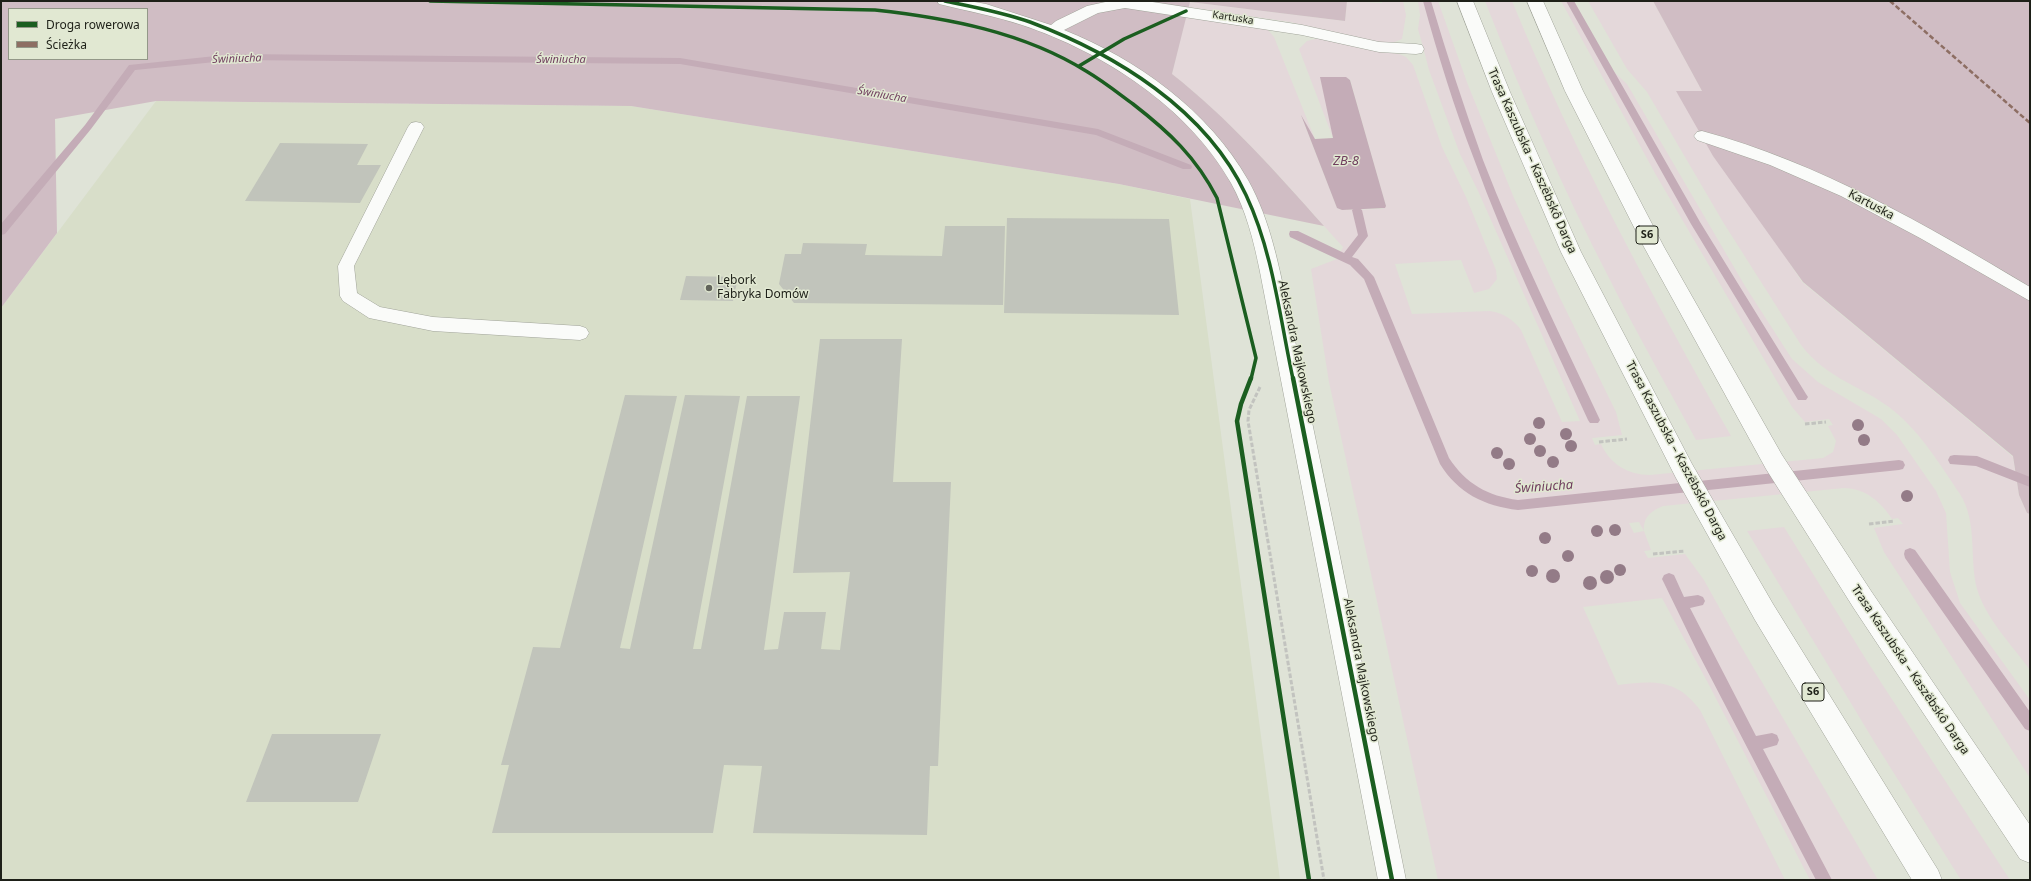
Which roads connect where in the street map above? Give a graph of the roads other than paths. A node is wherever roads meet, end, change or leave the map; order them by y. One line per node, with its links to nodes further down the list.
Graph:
1 (945, 1): 4 (main road, Aleksandra Majkowskiego)
2 (1465, 1): 12 (main road, Trasa Kaszubska – Kaszëbskô Darga / S6)
3 (1535, 1): 10 (main road, Trasa Kaszubska – Kaszëbskô Darga / S6)
4 (1054, 31): 5 (main road, Kartuska); 11 (main road, Aleksandra Majkowskiego)
5 (1416, 49)
6 (416, 127): 9 (lane)
7 (1702, 136): 8 (lane, Kartuska)
8 (2030, 295)
9 (580, 333)
10 (2030, 849)
11 (1392, 880)
12 (1928, 880)

